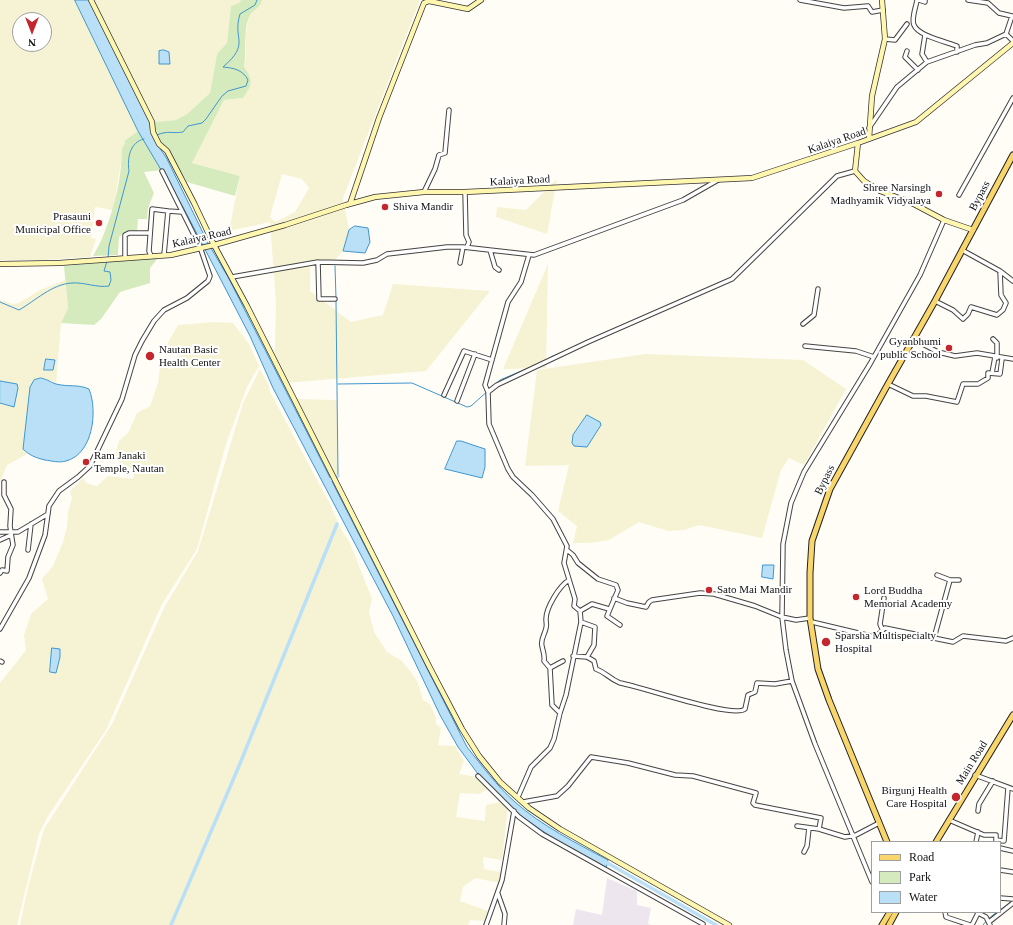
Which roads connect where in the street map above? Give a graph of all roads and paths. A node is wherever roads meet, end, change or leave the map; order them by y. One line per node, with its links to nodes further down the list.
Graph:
1 (91, 0): 36 (main road)
2 (481, 0): 30 (main road)
3 (800, 0): 8 (street)
4 (882, 0): 8 (main road)
5 (918, 0): 6 (street); 11 (street)
6 (925, 0)
7 (968, 0): 10 (street)
8 (883, 10): 12 (main road)
9 (907, 24): 12 (street)
10 (1006, 34): 13 (street); 15 (street)
11 (925, 35): 15 (street); 16 (street)
12 (885, 39): 20 (main road)
13 (1013, 42): 21 (main road, Kalaiya Road)
14 (907, 51): 17 (street)
15 (957, 52): 16 (street)
16 (927, 62): 17 (street)
17 (918, 70): 20 (street)
18 (1013, 98): 29 (street)
19 (449, 110): 27 (street)
20 (869, 129): 21 (main road)
21 (869, 140): 22 (main road, Kalaiya Road)
22 (858, 143): 25 (main road); 26 (main road, Kalaiya Road)
23 (1013, 155): 34 (main road, Bypass)
24 (162, 171): 32 (street)
25 (856, 171): 33 (main road); 67 (street)
26 (718, 180): 28 (main road, Kalaiya Road); 42 (street)
27 (424, 192): 28 (main road, Kalaiya Road); 30 (main road, Kalaiya Road)
28 (465, 192): 38 (street)
29 (959, 195)
30 (350, 204): 36 (main road, Kalaiya Road)
31 (168, 211): 32 (street); 35 (street); 41 (street)
32 (182, 212): 37 (street)
33 (944, 220): 34 (main road); 60 (street)
34 (973, 230): 40 (main road, Bypass)
35 (150, 233): 43 (street); 44 (street)
36 (212, 245): 37 (main road, Kalaiya Road); 50 (main road)
37 (200, 247): 41 (main road, Kalaiya Road); 72 (street)
38 (465, 247): 39 (street); 45 (street); 46 (street)
39 (490, 250): 42 (street); 48 (street)
40 (962, 250): 49 (street); 54 (main road, Bypass)
41 (164, 255): 43 (main road, Kalaiya Road)
42 (529, 255): 64 (street)
43 (151, 256): 44 (main road, Kalaiya Road)
44 (125, 258): 47 (main road, Kalaiya Road)
45 (318, 262): 50 (street); 53 (street)
46 (460, 263)
47 (0, 264)
48 (499, 270)
49 (1000, 271): 51 (street); 54 (street)
50 (232, 277): 108 (main road)
51 (1013, 281)
52 (818, 289): 55 (street)
53 (334, 299)
54 (935, 301): 56 (main road, Bypass)
55 (803, 324)
56 (914, 339): 61 (street); 66 (main road, Bypass)
57 (993, 339): 61 (street)
58 (805, 346): 60 (street)
59 (475, 354): 64 (street); 68 (street); 69 (street)
60 (874, 357): 88 (street)
61 (996, 357): 62 (street); 65 (street)
62 (1002, 358): 63 (street); 65 (street)
63 (1013, 359)
64 (492, 360): 67 (street)
65 (992, 373): 66 (street)
66 (888, 384): 89 (main road, Bypass)
67 (487, 391): 78 (street)
68 (444, 396)
69 (457, 401)
70 (4, 482): 71 (street)
71 (2, 495): 75 (street)
72 (48, 514): 73 (street); 93 (street)
73 (31, 524): 75 (street); 77 (street)
74 (0, 532): 75 (street)
75 (11, 534): 76 (street); 79 (street)
76 (0, 540)
77 (28, 550)
78 (567, 550): 81 (street); 84 (street)
79 (0, 573)
80 (937, 575): 82 (street)
81 (569, 580): 87 (street); 99 (street)
82 (950, 580): 83 (street); 94 (street)
83 (959, 580)
84 (614, 598): 86 (street); 88 (street)
85 (884, 598): 92 (street)
86 (609, 609): 87 (street); 91 (street)
87 (580, 611): 90 (street)
88 (782, 617): 89 (street); 100 (street)
89 (811, 620): 92 (street); 113 (main road, Bypass)
90 (581, 622): 96 (street); 97 (street)
91 (620, 625)
92 (882, 628): 94 (street)
93 (0, 629)
94 (934, 638): 95 (street)
95 (1013, 638)
96 (573, 656): 97 (street); 101 (street)
97 (587, 657): 100 (street)
98 (563, 661): 99 (street)
99 (550, 668): 101 (street)
100 (792, 680): 118 (street)
101 (560, 713): 108 (street)
102 (1013, 715): 103 (main road, Main Road)
103 (975, 775): 105 (street); 112 (main road, Main Road)
104 (478, 776): 110 (street)
105 (993, 781): 106 (street); 111 (street)
106 (1008, 788): 107 (street); 122 (street)
107 (1013, 789)
108 (518, 797): 109 (main road)
109 (523, 802): 116 (street); 140 (main road)
110 (514, 811): 129 (street); 137 (street)
111 (978, 811)
112 (949, 820): 117 (street); 120 (main road, Main Road)
113 (879, 823): 118 (street); 119 (main road, Bypass)
114 (797, 826): 115 (street)
115 (809, 828): 116 (street); 124 (street)
116 (819, 829): 118 (street)
117 (978, 832): 121 (street); 122 (street)
118 (853, 835): 128 (street)
119 (887, 841)
120 (937, 841)
121 (976, 841)
122 (996, 841)
123 (1001, 848): 125 (street)
124 (804, 852)
125 (1013, 852)
126 (1001, 870): 127 (street)
127 (1013, 872)
128 (871, 880)
129 (498, 894): 138 (street); 139 (street)
130 (1001, 898): 131 (street)
131 (1013, 899)
132 (1013, 903): 136 (street)
133 (888, 913): 141 (main road)
134 (895, 913): 142 (main road)
135 (945, 913): 143 (street)
136 (989, 923): 143 (street)
137 (703, 924)
138 (486, 925)
139 (504, 925)
140 (729, 925)
141 (882, 925)
142 (889, 925)
143 (971, 925)

